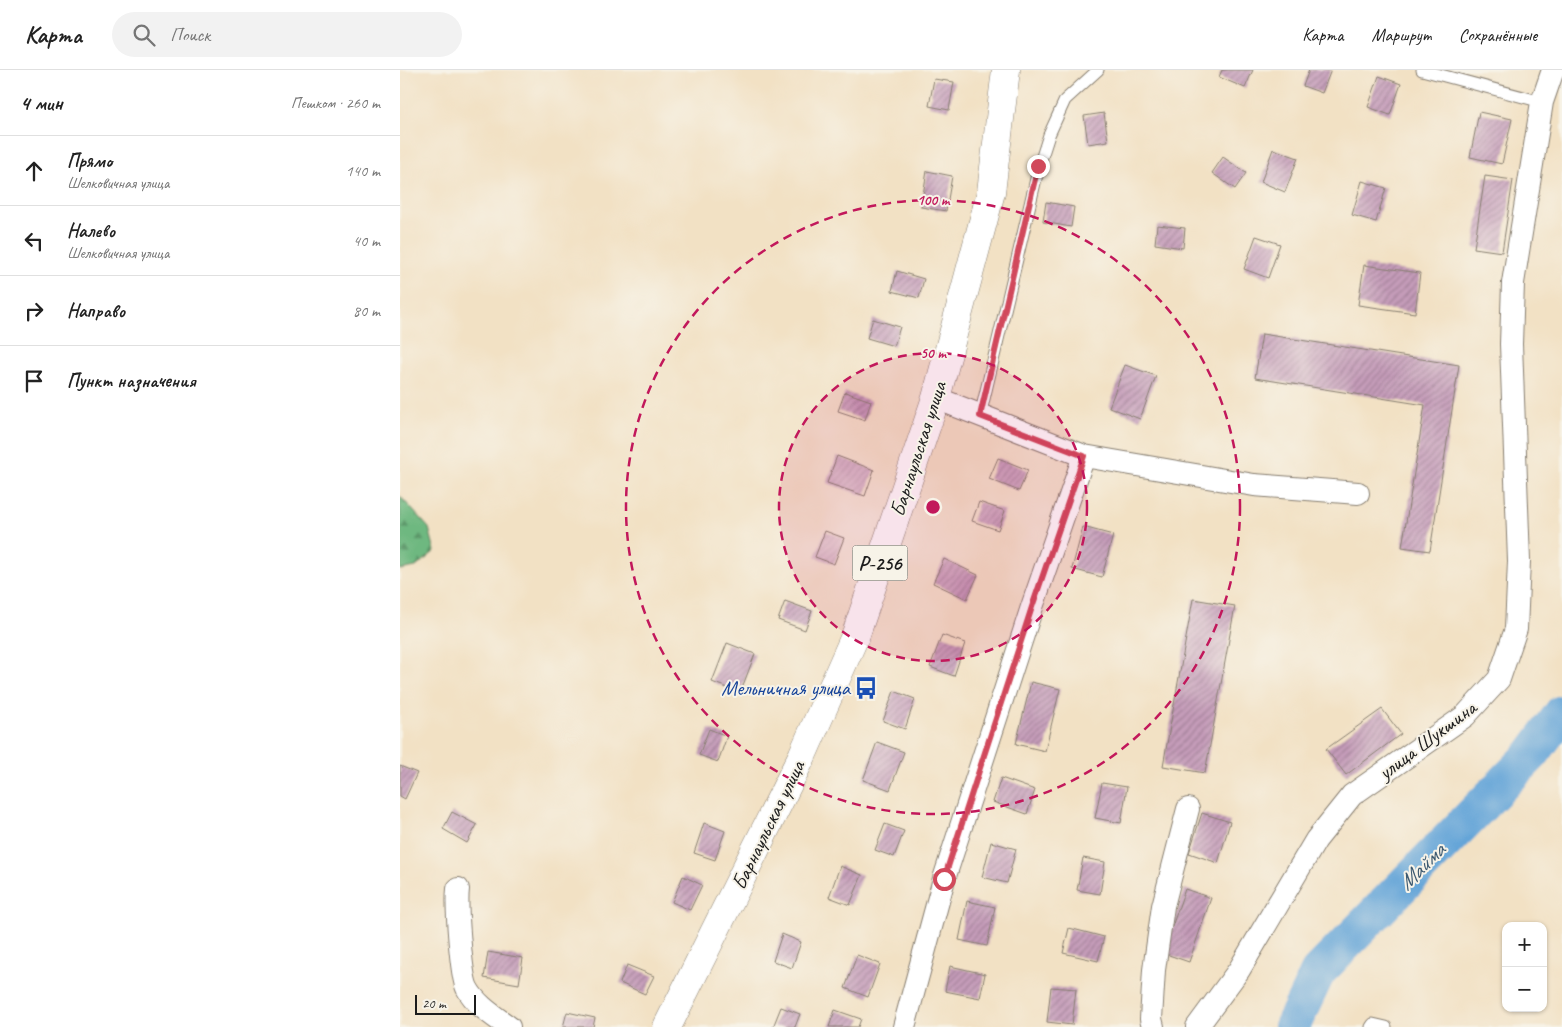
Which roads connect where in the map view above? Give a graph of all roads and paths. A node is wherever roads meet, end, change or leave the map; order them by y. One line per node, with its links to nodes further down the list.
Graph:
1 (1006, 70): 6 (main road, Барнаульская улица / Р-256)
2 (1098, 70): 7 (lane)
3 (1422, 70): 5 (lane)
4 (1553, 70): 5 (street, улица Шукшина)
5 (1542, 102): 16 (street, улица Шукшина)
6 (936, 398): 7 (street); 13 (main road, Барнаульская улица / Р-256)
7 (980, 416): 8 (street)
8 (1084, 456): 9 (street); 14 (street)
9 (1358, 493)
10 (1188, 809): 15 (street)
11 (458, 889): 12 (street)
12 (509, 1027)
13 (667, 1027)
14 (904, 1027)
15 (1153, 1027)
16 (1197, 1027)
17 (1371, 1027): 18 (lane)
18 (1386, 1027)

